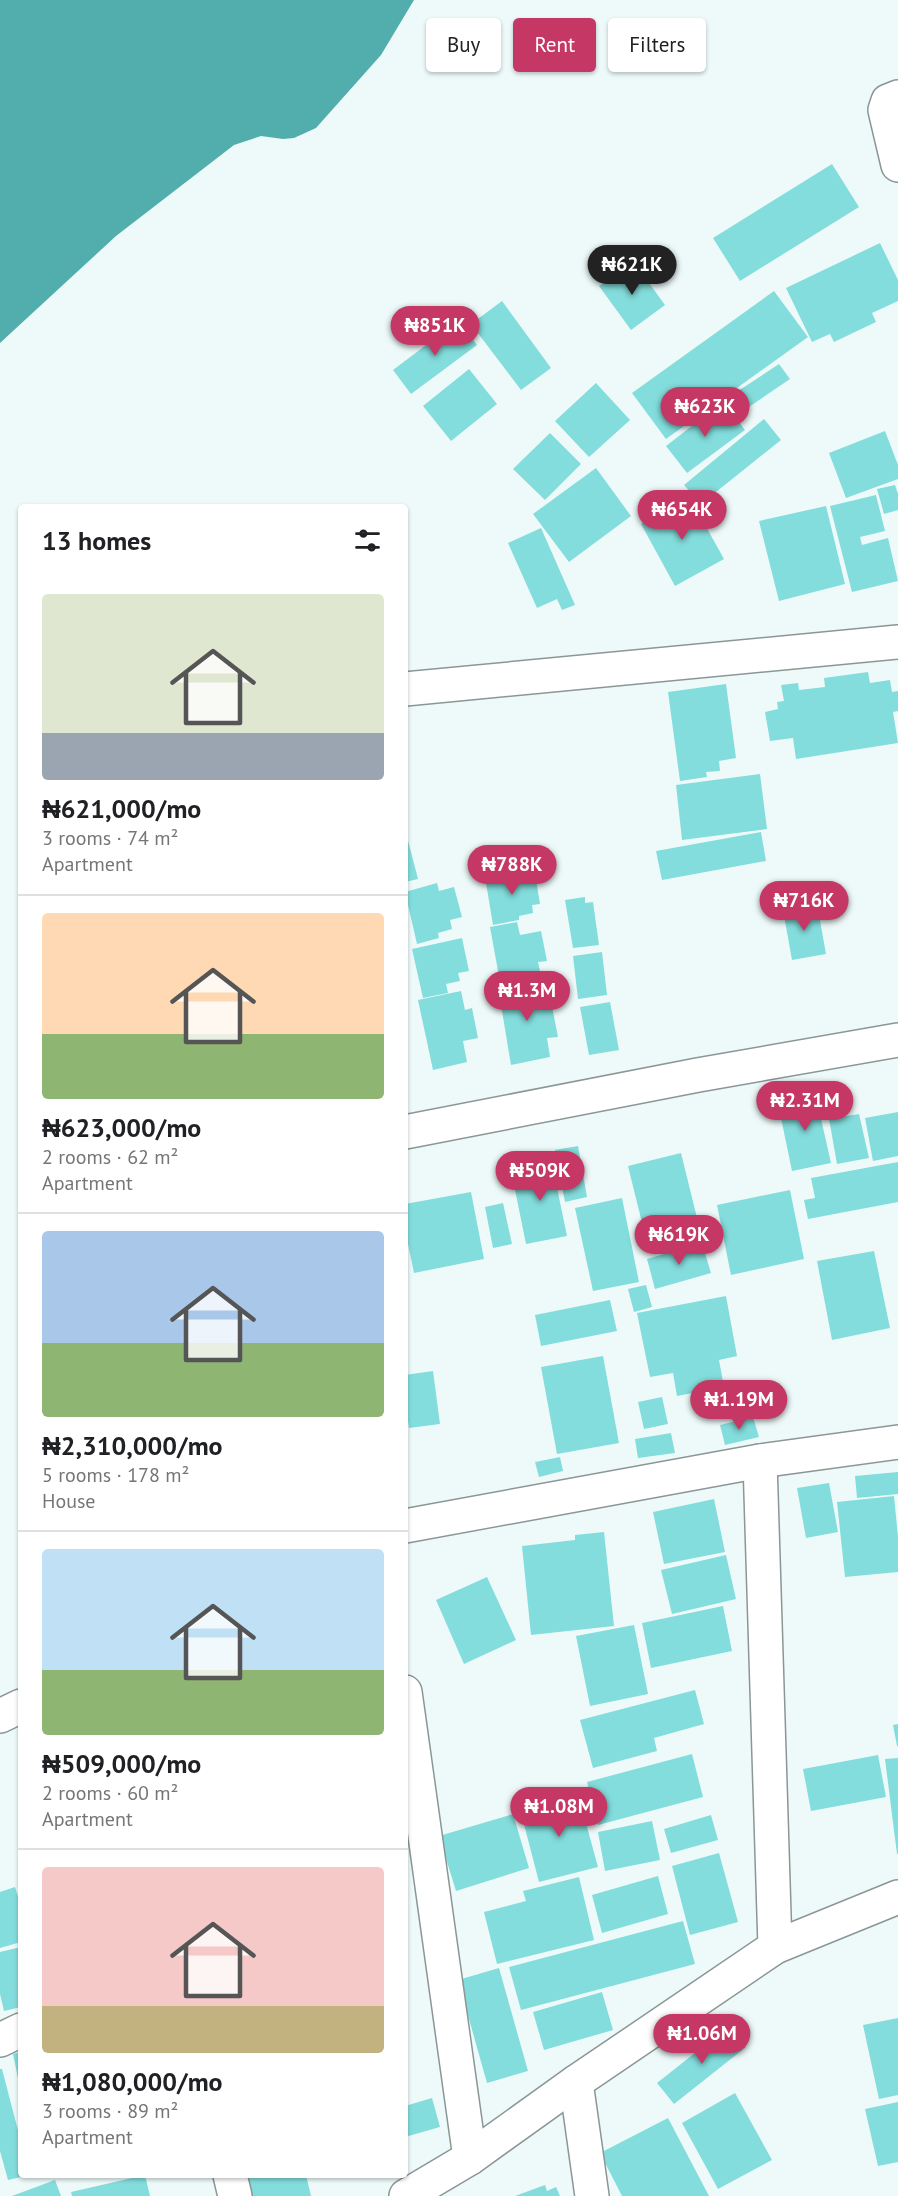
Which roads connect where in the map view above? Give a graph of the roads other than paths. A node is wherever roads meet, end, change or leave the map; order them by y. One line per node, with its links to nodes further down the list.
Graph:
1 (898, 97): 2 (street)
2 (898, 165)
3 (898, 642): 4 (street)
4 (408, 689)
5 (898, 1040): 6 (street)
6 (408, 1131)
7 (898, 1442): 8 (street)
8 (760, 1461): 9 (street); 14 (street)
9 (408, 1525)
10 (18, 1707): 12 (street)
11 (408, 1714): 18 (street)
12 (0, 1716)
13 (898, 1897): 14 (street)
14 (775, 1947): 17 (street)
15 (18, 2031): 16 (street)
16 (0, 2040)
17 (576, 2082): 18 (street); 22 (street)
18 (470, 2158): 21 (street)
19 (231, 2178): 20 (street)
20 (235, 2196)
21 (406, 2196)
22 (592, 2196)

